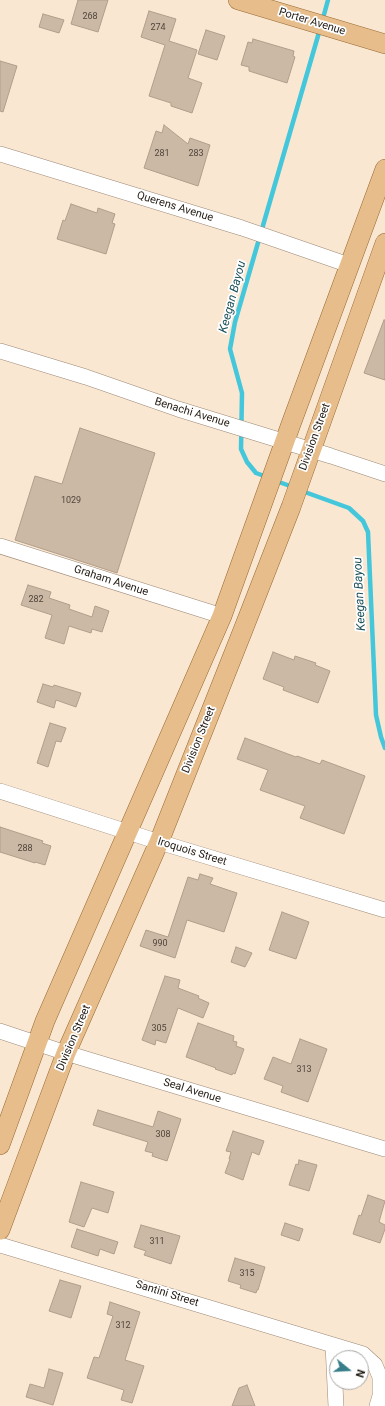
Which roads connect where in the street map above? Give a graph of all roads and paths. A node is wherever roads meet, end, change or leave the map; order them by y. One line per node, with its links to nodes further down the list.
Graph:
1 (238, 0): 2 (main road, Porter Avenue)
2 (385, 44)
3 (0, 154): 6 (street, Querens Avenue)
4 (385, 169): 6 (main road)
5 (385, 243): 9 (main road, Division Street)
6 (349, 265): 8 (main road)
7 (0, 351): 8 (street, Benachi Avenue)
8 (284, 442): 9 (street, Benachi Avenue); 12 (main road)
9 (311, 450): 10 (street, Benachi Avenue); 15 (main road, Division Street)
10 (385, 474)
11 (0, 546): 12 (street, Graham Avenue)
12 (222, 616): 14 (main road)
13 (0, 791): 14 (street, Iroquois Street)
14 (128, 832): 15 (street, Iroquois Street); 18 (main road)
15 (159, 842): 16 (street, Iroquois Street); 19 (main road, Division Street)
16 (385, 910)
17 (0, 1031): 18 (street, Seal Avenue)
18 (37, 1043): 19 (street, Seal Avenue); 20 (main road)
19 (66, 1053): 21 (street, Seal Avenue); 22 (main road, Division Street)
20 (0, 1146)
21 (385, 1149)
22 (0, 1230)
23 (0, 1245): 24 (street, Santini Street)
24 (333, 1345): 25 (street); 26 (street, Santini Street)
25 (336, 1406)
26 (378, 1406)

